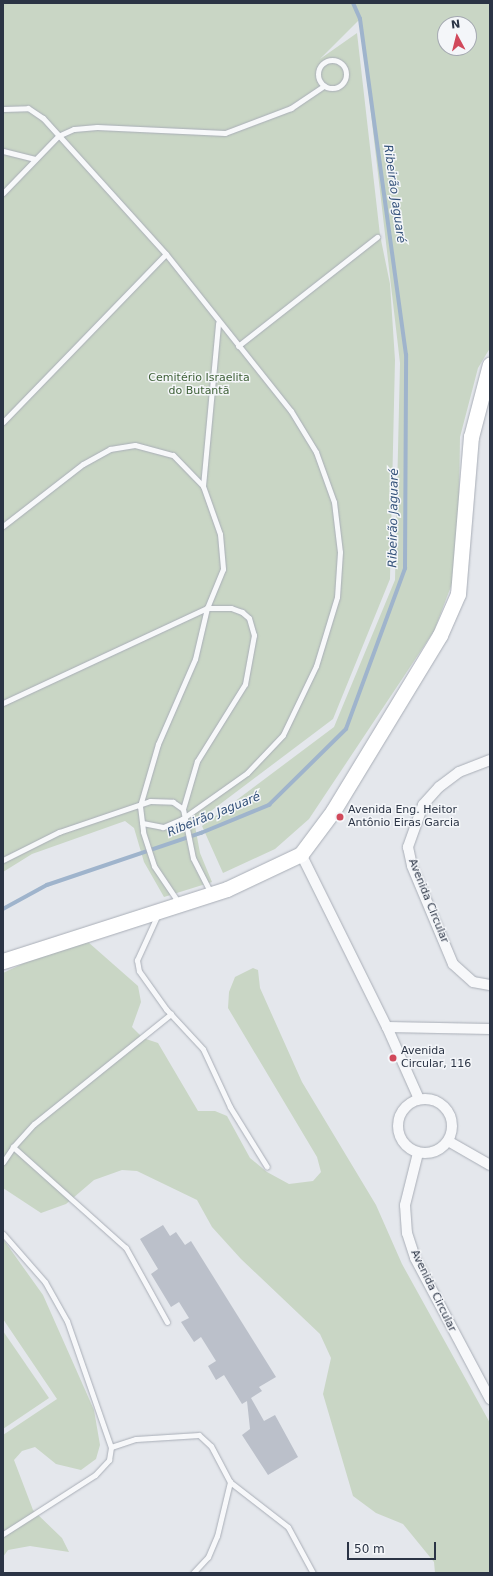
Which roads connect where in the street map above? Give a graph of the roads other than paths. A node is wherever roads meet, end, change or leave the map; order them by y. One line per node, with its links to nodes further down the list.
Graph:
1 (324, 86): 1 (lane); 3 (lane)
2 (3, 109): 3 (lane)
3 (58, 136): 5 (lane); 8 (lane)
4 (3, 151): 5 (lane)
5 (35, 159): 6 (lane)
6 (3, 193)
7 (377, 237): 10 (lane)
8 (166, 254): 9 (lane); 12 (lane)
9 (218, 323): 10 (lane); 13 (lane)
10 (238, 346): 20 (lane)
11 (490, 364): 22 (main road)
12 (3, 422)
13 (203, 486): 14 (lane); 15 (lane)
14 (3, 526)
15 (206, 608): 16 (lane); 18 (lane); 19 (lane)
16 (3, 703)
17 (490, 760): 28 (street, Avenida Circular)
18 (140, 806): 19 (lane); 21 (lane); 23 (lane)
19 (183, 809): 20 (lane)
20 (182, 819): 21 (lane); 24 (lane)
21 (142, 823): 25 (lane)
22 (301, 854): 24 (main road); 30 (street)
23 (3, 860)
24 (212, 894): 25 (main road)
25 (179, 904): 26 (main road)
26 (160, 910): 27 (main road); 29 (lane)
27 (3, 961)
28 (490, 986)
29 (171, 1014): 34 (lane); 38 (lane)
30 (388, 1027): 31 (street); 32 (street)
31 (490, 1029)
32 (419, 1099): 33 (street); 35 (street)
33 (448, 1141): 35 (street); 37 (street)
34 (13, 1147): 36 (lane); 40 (lane)
35 (418, 1153): 41 (street, Avenida Circular)
36 (3, 1162)
37 (490, 1165)
38 (267, 1167)
39 (3, 1234): 42 (lane)
40 (167, 1322)
41 (490, 1399)
42 (110, 1447): 43 (lane); 44 (lane)
43 (230, 1482): 45 (lane); 46 (lane)
44 (3, 1534)
45 (193, 1573)
46 (313, 1573)

